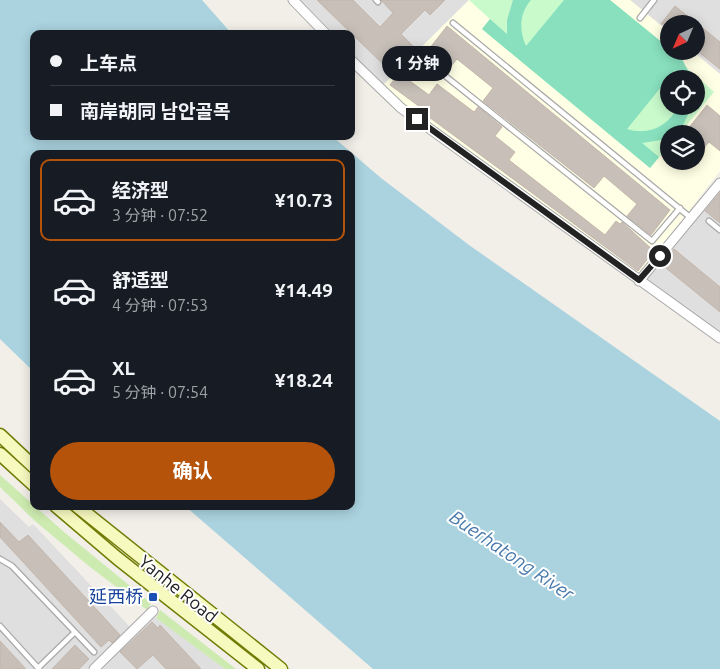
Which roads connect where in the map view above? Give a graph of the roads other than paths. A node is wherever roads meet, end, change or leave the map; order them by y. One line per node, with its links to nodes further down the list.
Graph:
1 (294, 0): 5 (street)
2 (654, 0): 3 (lane)
3 (640, 18)
4 (453, 23): 9 (lane)
5 (322, 30)
6 (424, 59): 9 (lane)
7 (355, 64): 13 (street)
8 (720, 183): 10 (street)
9 (680, 208): 10 (lane)
10 (692, 219): 13 (street)
11 (710, 222): 12 (lane)
12 (720, 230)
13 (639, 280): 14 (street)
14 (720, 338)
15 (0, 435): 17 (main road)
16 (0, 454): 18 (main road)
17 (30, 463)
18 (30, 481)
19 (61, 510): 28 (main road, Yanhe Road)
20 (82, 510): 29 (main road, Yanhe Road)
21 (0, 559): 24 (lane)
22 (153, 611): 27 (street)
23 (0, 626): 26 (lane)
24 (76, 632): 25 (lane); 26 (lane)
25 (94, 652)
26 (39, 668)
27 (94, 669)
28 (258, 669)
29 (280, 669)

